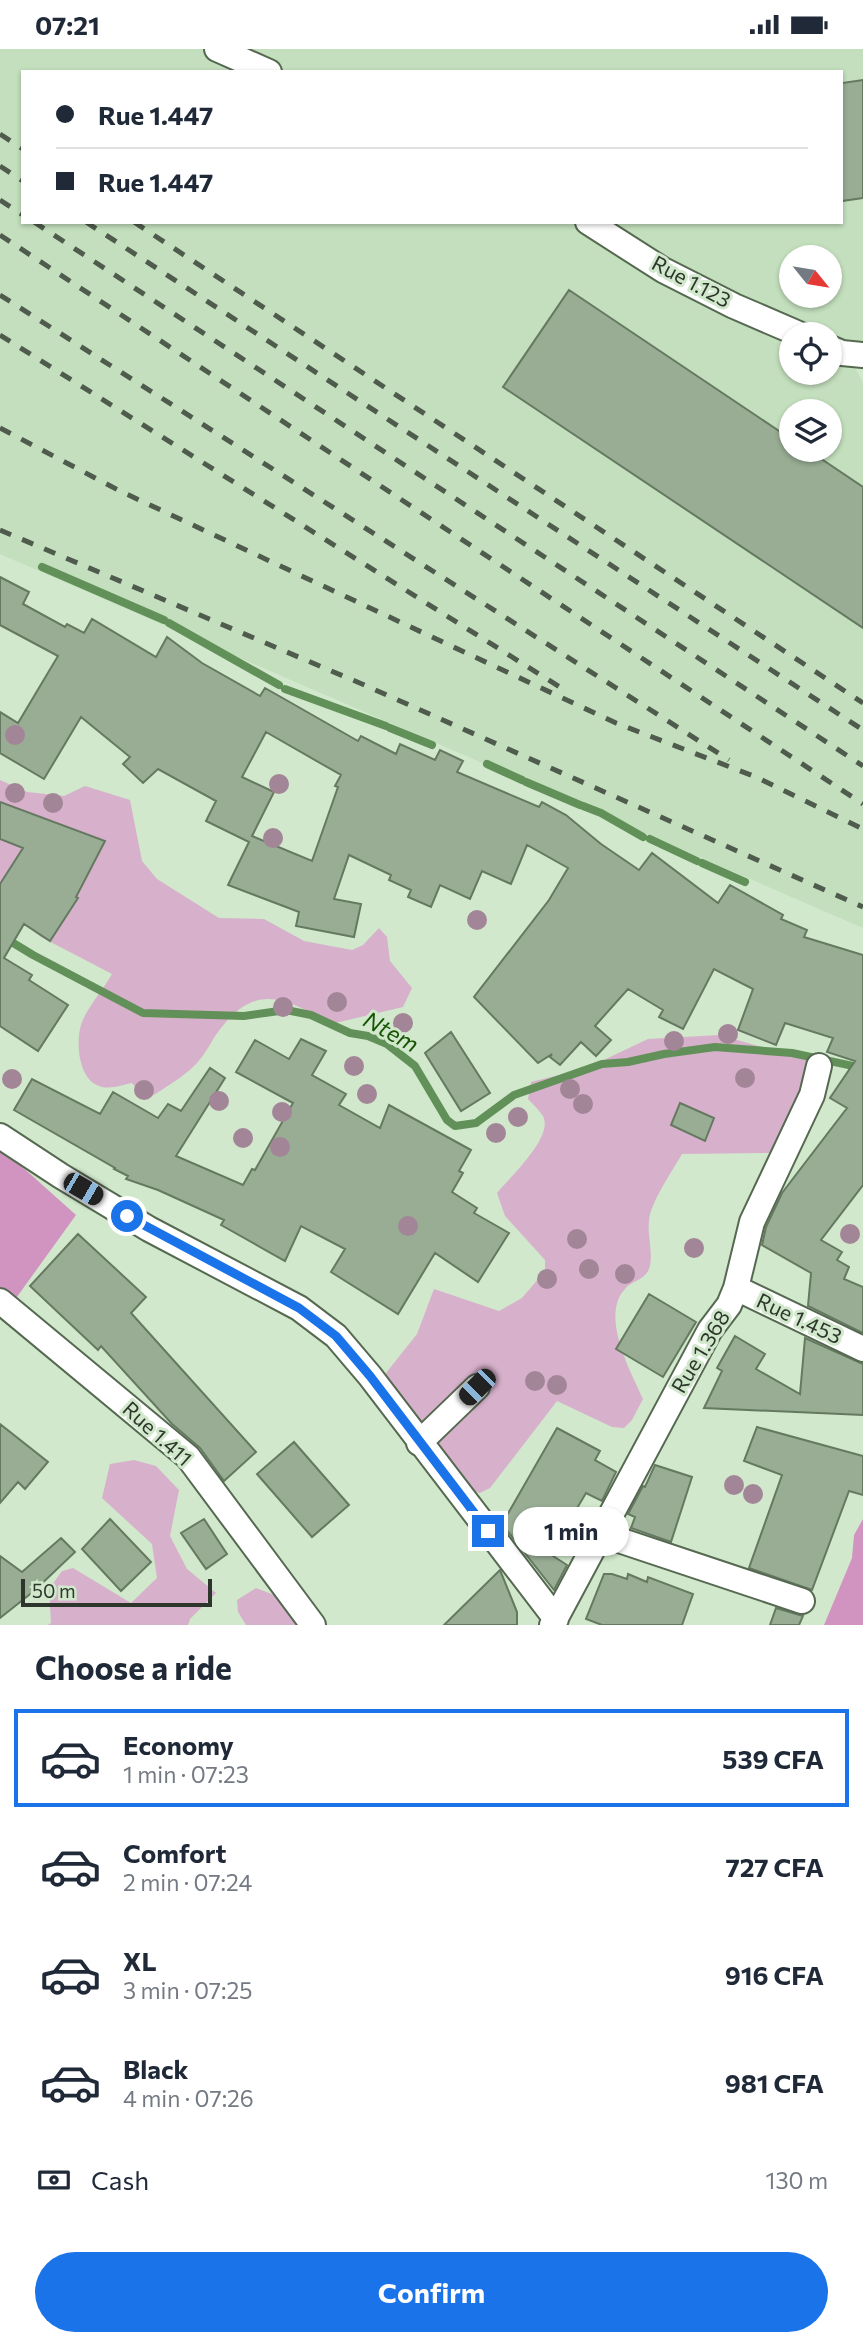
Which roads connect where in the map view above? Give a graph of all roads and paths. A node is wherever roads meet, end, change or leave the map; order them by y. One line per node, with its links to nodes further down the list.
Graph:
1 (217, 49): 2 (street)
2 (264, 70)
3 (591, 224): 4 (street, Rue 1.123)
4 (779, 325)
5 (842, 353): 6 (street)
6 (863, 355)
7 (819, 1066): 9 (street, Rue 1.368)
8 (0, 1136): 13 (street)
9 (736, 1288): 11 (street, Rue 1.453); 14 (street, Rue 1.368)
10 (0, 1301): 17 (street, Rue 1.411)
11 (863, 1349)
12 (477, 1387): 13 (street)
13 (419, 1443): 16 (street)
14 (601, 1534): 15 (street); 16 (street, Rue 1.368)
15 (802, 1601)
16 (554, 1622)
17 (313, 1625)

